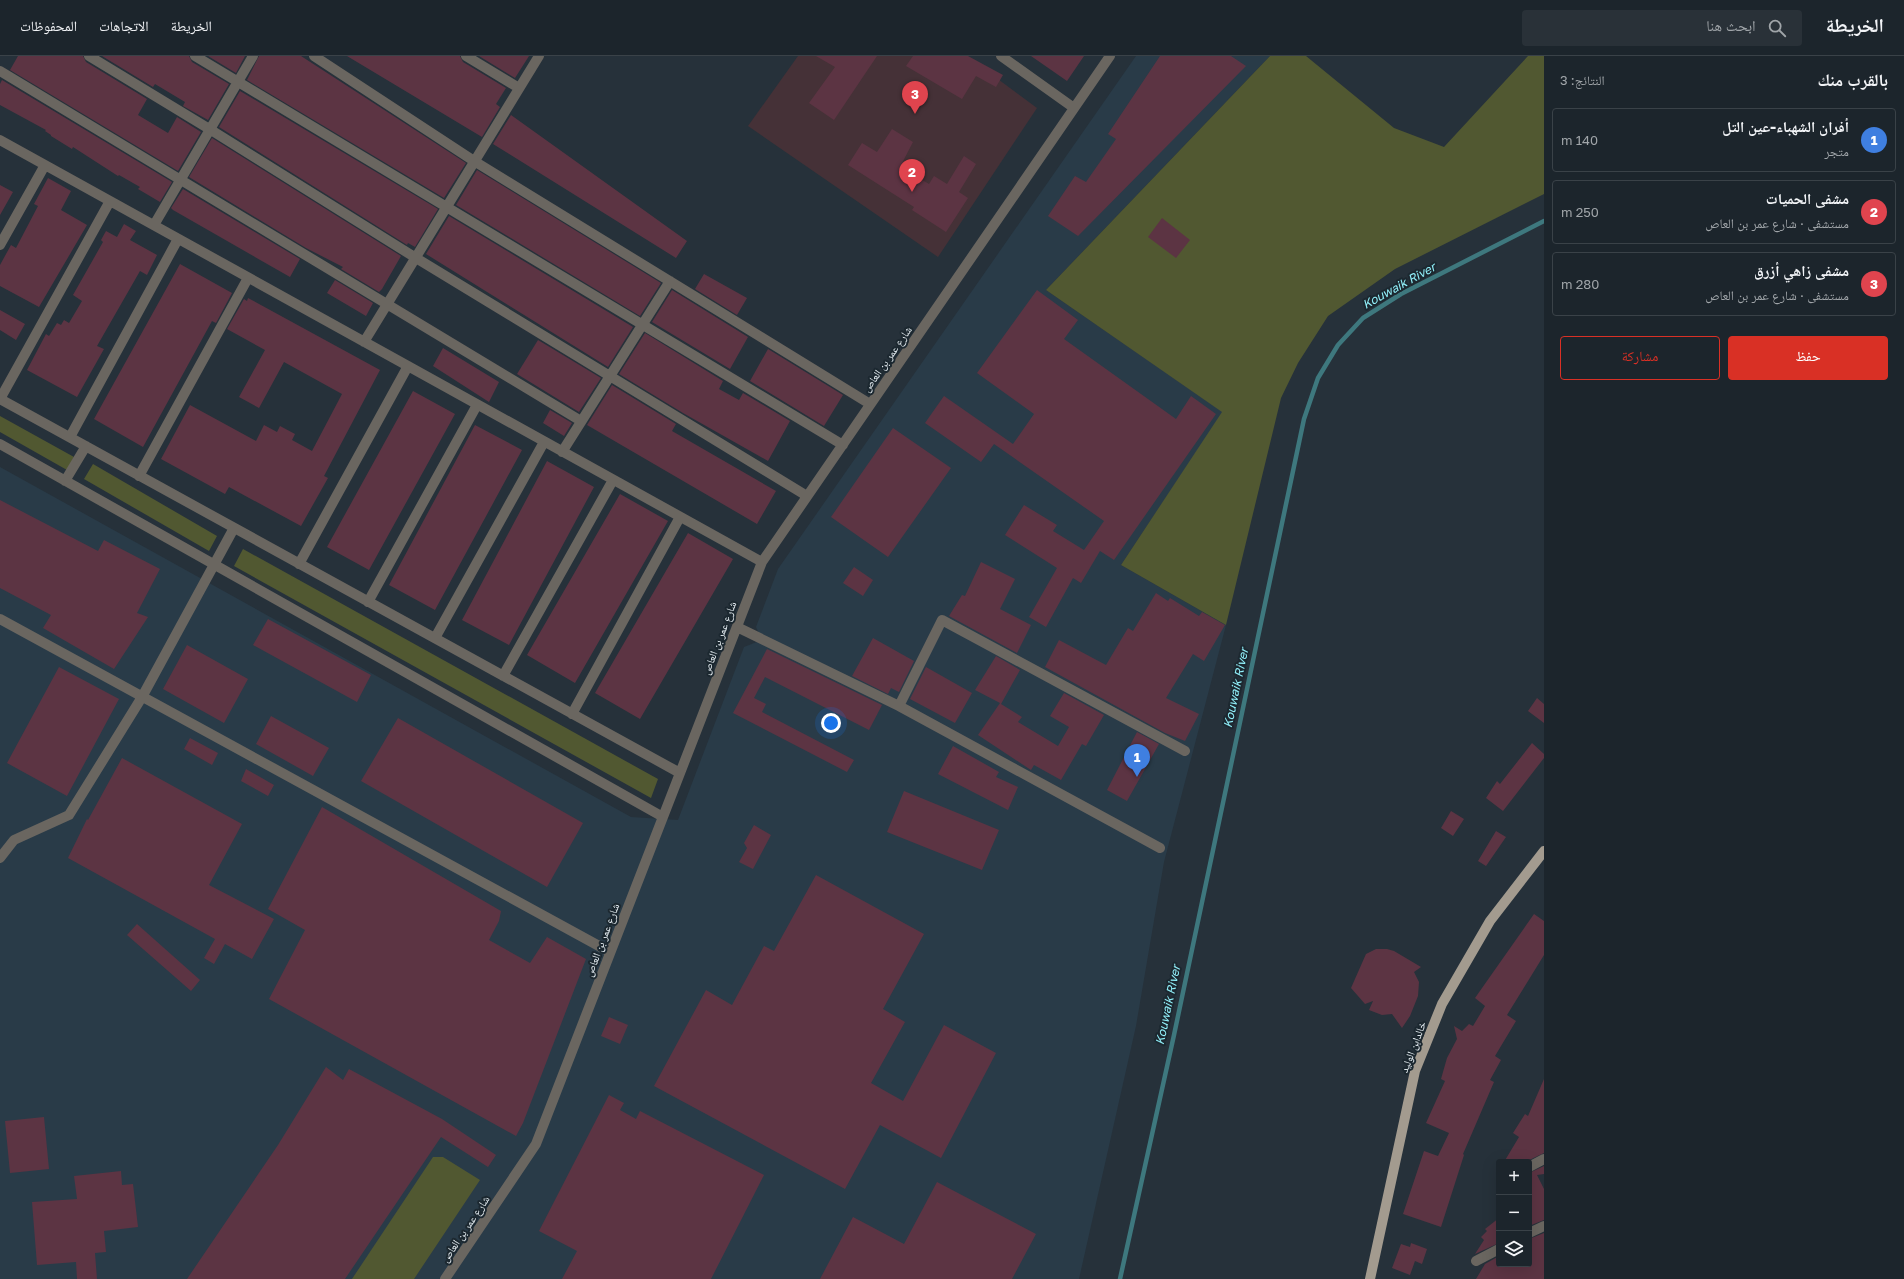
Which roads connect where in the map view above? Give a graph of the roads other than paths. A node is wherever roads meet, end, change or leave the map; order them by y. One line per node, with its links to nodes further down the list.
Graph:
1 (89, 56): 13 (street)
2 (195, 56): 10 (street)
3 (253, 56): 10 (street)
4 (314, 56): 15 (street)
5 (466, 56): 11 (street)
6 (539, 56): 11 (street)
7 (1001, 56): 12 (street)
8 (1110, 56): 12 (street, شارع عمر بن العاص)
9 (0, 70): 17 (street)
10 (238, 81): 13 (street); 19 (street)
11 (519, 88): 15 (street)
12 (1074, 108): 32 (street, شارع عمر بن العاص)
13 (211, 130): 17 (street); 23 (street)
14 (0, 140): 16 (street)
15 (474, 161): 19 (street); 25 (street)
16 (45, 165): 18 (street); 22 (street)
17 (181, 180): 20 (street); 26 (street)
18 (110, 201): 20 (street); 31 (street)
19 (446, 207): 23 (street); 27 (street)
20 (154, 225): 21 (street)
21 (178, 239): 24 (street); 35 (street)
22 (0, 245)
23 (416, 258): 26 (street); 30 (street)
24 (248, 278): 28 (street); 41 (street)
25 (670, 281): 27 (street); 32 (street)
26 (387, 304): 28 (street); 34 (street)
27 (642, 324): 30 (street); 38 (street)
28 (364, 342): 29 (street)
29 (408, 366): 33 (street); 48 (street)
30 (610, 376): 34 (street); 44 (street)
31 (0, 399): 35 (street)
32 (870, 404): 38 (street, شارع عمر بن العاص)
33 (477, 405): 36 (street); 50 (street)
34 (581, 421): 40 (street)
35 (70, 437): 39 (street)
36 (544, 442): 40 (street); 53 (street)
37 (0, 444): 43 (street)
38 (843, 445): 44 (street, شارع عمر بن العاص)
39 (86, 446): 41 (street); 43 (street)
40 (562, 452): 42 (street)
41 (140, 476): 46 (street)
42 (613, 480): 45 (street); 54 (street)
43 (65, 481): 49 (street)
44 (807, 496): 47 (street, شارع عمر بن العاص)
45 (680, 517): 47 (street); 57 (street)
46 (234, 528): 48 (street); 49 (street)
47 (762, 562): 52 (street, شارع عمر بن العاص)
48 (299, 564): 50 (street)
49 (214, 565): 55 (street); 60 (street)
50 (368, 602): 53 (street)
51 (0, 619): 55 (street)
52 (736, 627): 56 (street); 59 (street, شارع عمر بن العاص)
53 (434, 638): 54 (street)
54 (503, 676): 57 (street)
55 (142, 697): 63 (street); 64 (street)
56 (898, 706): 58 (street); 61 (street)
57 (572, 714): 59 (street)
58 (1184, 751)
59 (680, 773): 60 (street, شارع عمر بن العاص)
60 (663, 817): 64 (street, شارع عمر بن العاص)
61 (1160, 848)
62 (1544, 851): 72 (main road, خالدابن الوليد)
63 (0, 858)
64 (610, 952): 71 (street, شارع عمر بن العاص)
65 (1544, 1159): 66 (street)
66 (1532, 1165)
67 (1544, 1226): 68 (street)
68 (1532, 1232)
69 (1496, 1251): 70 (street)
70 (1476, 1262)
71 (445, 1279)
72 (1370, 1279)

